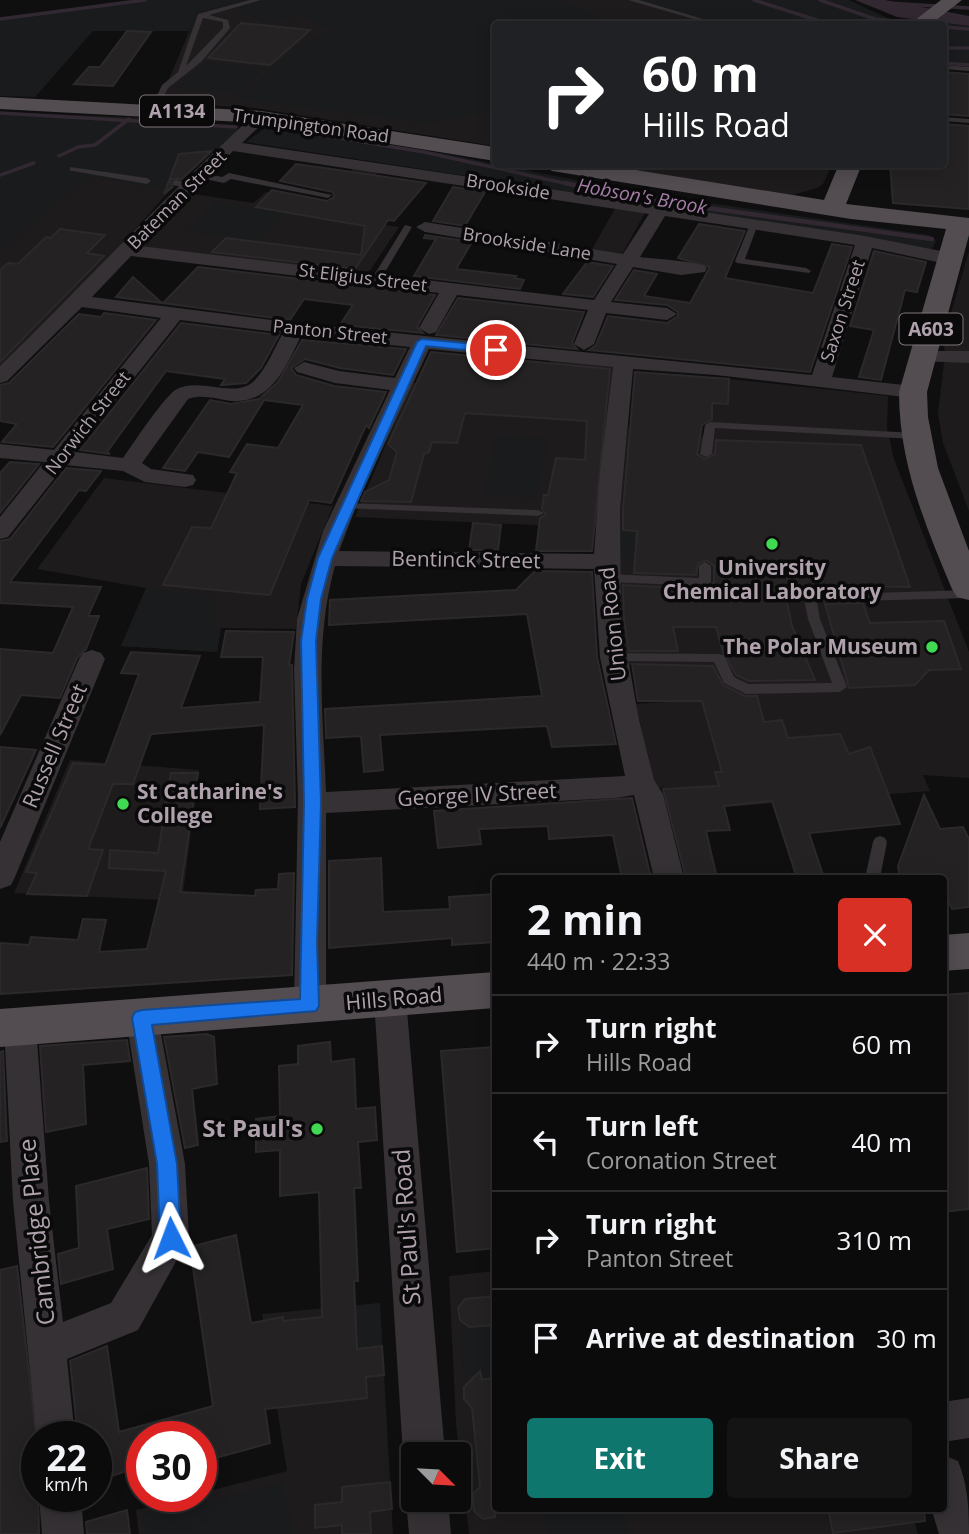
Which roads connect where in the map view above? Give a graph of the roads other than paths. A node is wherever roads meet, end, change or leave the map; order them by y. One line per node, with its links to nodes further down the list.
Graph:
1 (258, 0): 4 (lane)
2 (631, 0): 5 (lane)
3 (949, 3): 6 (main road)
4 (204, 15): 9 (lane); 9 (lane)
5 (706, 21)
6 (923, 21)
7 (947, 67): 8 (lane)
8 (969, 69)
9 (181, 71): 11 (lane)
10 (0, 103): 11 (main road, Trumpington Road / A1134)
11 (153, 109): 12 (main road, Trumpington Road / A1134)
12 (261, 117): 15 (street, Bateman Street); 16 (main road, Trumpington Road / A1134)
13 (947, 119): 14 (lane)
14 (969, 121)
15 (230, 146): 21 (street, Bateman Street); 24 (street, Brookside)
16 (492, 154)
17 (592, 168): 23 (main road)
18 (849, 168): 23 (main road)
19 (73, 169): 20 (lane)
20 (147, 181)
21 (187, 181): 22 (lane); 29 (street, Bateman Street)
22 (328, 195)
23 (832, 209): 26 (main road, A603)
24 (660, 210): 25 (street, Brookside); 31 (street)
25 (754, 224): 28 (street, Brookside); 33 (lane)
26 (964, 224): 30 (main road, A603)
27 (417, 227): 31 (street, Brookside Lane); 34 (lane)
28 (865, 241): 30 (street, Brookside); 48 (street, Saxon Street)
29 (128, 250): 34 (street, St Eligius Street); 36 (street, Bateman Street)
30 (951, 259): 43 (main road, A603)
31 (630, 261): 32 (street, Brookside Lane); 37 (street)
32 (698, 268)
33 (806, 271)
34 (376, 280): 35 (street, St Eligius Street)
35 (450, 288): 37 (street, St Eligius Street); 41 (street)
36 (86, 292): 38 (street, Panton Street); 47 (street, Bateman Street)
37 (599, 306): 39 (street, St Eligius Street); 42 (street)
38 (175, 313): 40 (street, Panton Street); 54 (street, Norwich Street)
39 (667, 314)
40 (295, 329): 41 (street, Panton Street); 55 (street)
41 (426, 335): 45 (street, Panton Street); 49 (street)
42 (584, 344)
43 (923, 357): 44 (street); 50 (main road, A603)
44 (969, 357)
45 (624, 362): 48 (street, Panton Street); 62 (street, Union Road)
46 (304, 368): 49 (street)
47 (0, 377)
48 (820, 381): 50 (street, Panton Street)
49 (404, 385): 57 (street)
50 (913, 392): 51 (main road, A603)
51 (915, 436): 53 (lane); 63 (main road, A603)
52 (0, 451): 54 (street)
53 (706, 454)
54 (63, 456): 55 (street); 59 (street, Norwich Street)
55 (130, 465): 56 (street)
56 (185, 480)
57 (346, 506): 58 (lane); 60 (street)
58 (538, 513)
59 (0, 532)
60 (325, 558): 62 (street, Bentinck Street); 68 (street)
61 (705, 566): 62 (lane)
62 (606, 570): 65 (street, Union Road)
63 (969, 589)
64 (969, 594): 65 (lane)
65 (613, 657): 67 (street, Union Road)
66 (92, 659): 69 (street, Russell Street)
67 (640, 783): 68 (street, George IV Street); 71 (street, Union Road)
68 (312, 803): 78 (street)
69 (9, 833): 73 (street, Russell Street)
70 (880, 842): 72 (lane)
71 (668, 875)
72 (873, 875)
73 (0, 877)
74 (969, 951): 75 (main road)
75 (947, 953)
76 (492, 975): 78 (lane)
77 (492, 990): 79 (main road, Hills Road)
78 (309, 998): 79 (main road, Hills Road); 80 (lane); 81 (main road, Hills Road)
79 (390, 999): 87 (street, St Paul's Road)
80 (95, 1004)
81 (142, 1018): 82 (main road, Hills Road); 83 (street)
82 (10, 1027): 83 (street, Cambridge Place)
83 (48, 1347): 85 (street, Cambridge Place)
84 (969, 1418): 86 (street)
85 (54, 1421)
86 (947, 1421)
87 (423, 1442)
88 (947, 1490): 93 (street)
89 (61, 1512): 91 (street)
90 (428, 1512): 92 (street)
91 (62, 1534)
92 (430, 1534)
93 (960, 1534)

